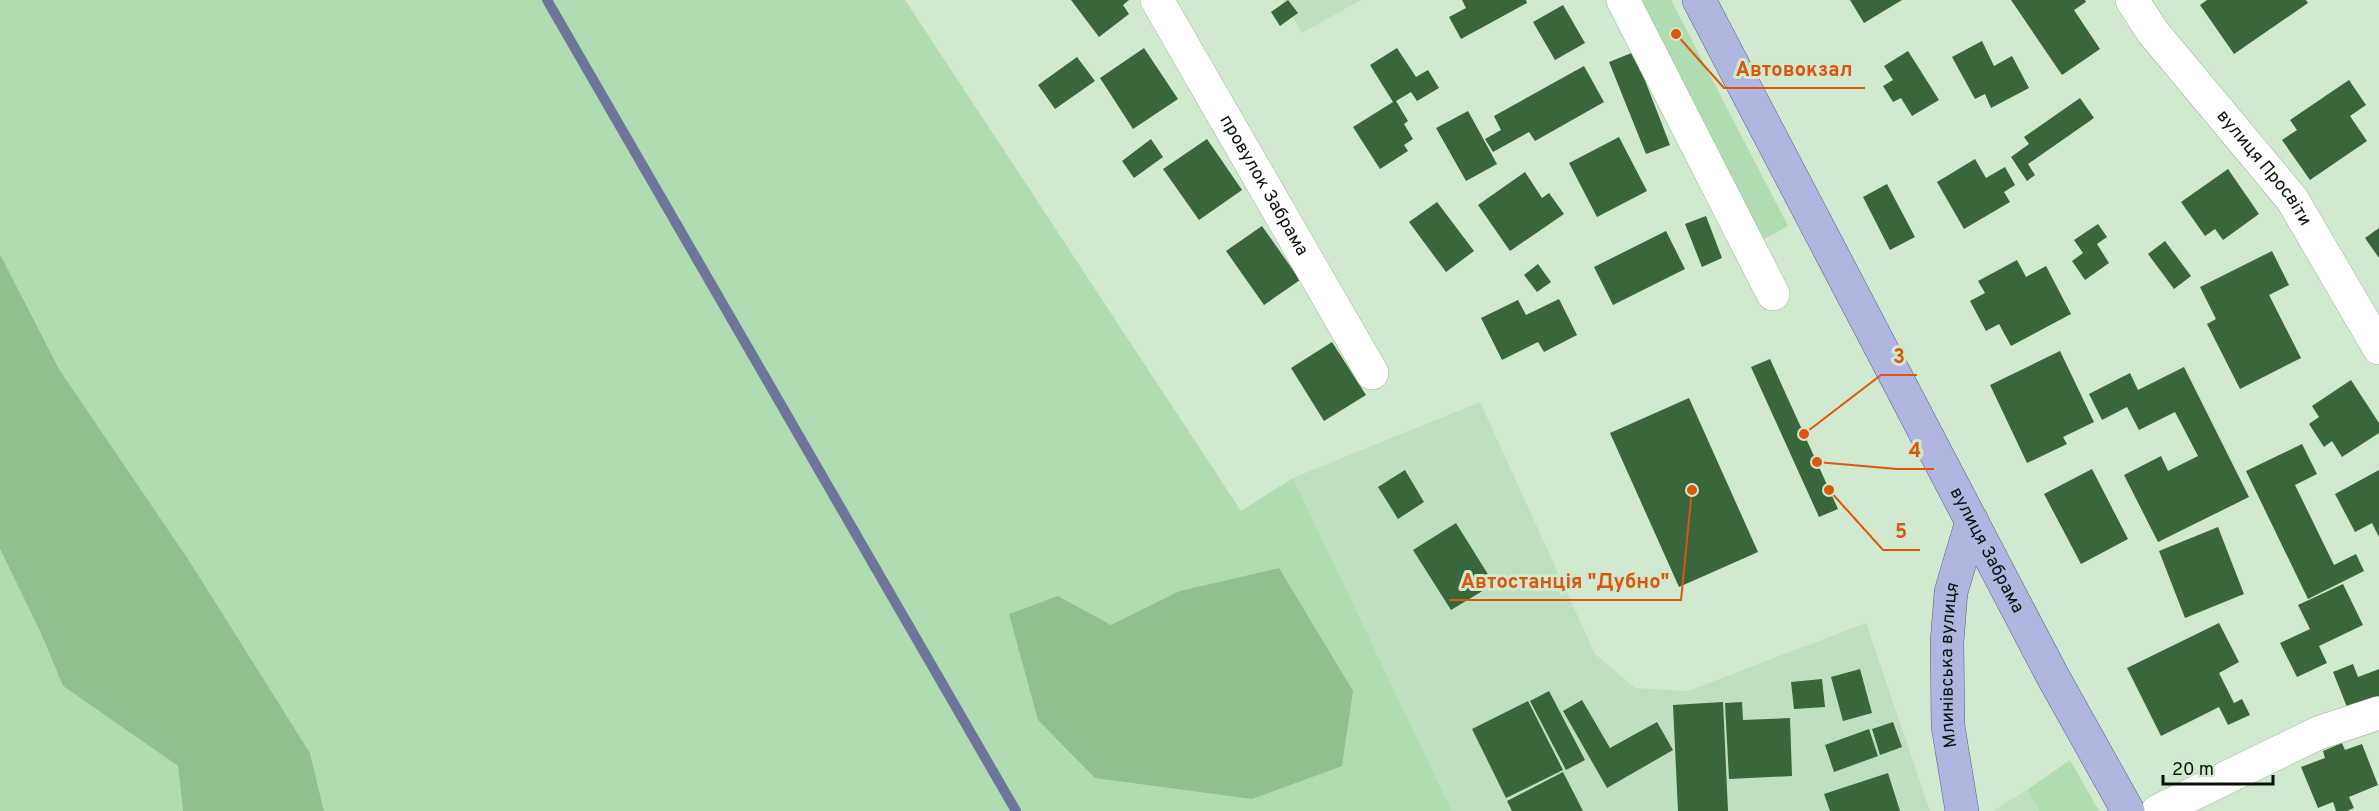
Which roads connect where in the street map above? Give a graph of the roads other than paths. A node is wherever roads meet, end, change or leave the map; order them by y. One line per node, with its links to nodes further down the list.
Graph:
1 (1157, 0): 7 (street, провулок Забрама)
2 (1623, 0): 5 (street)
3 (1700, 0): 8 (main road, вулиця Забрама)
4 (2132, 0): 6 (street, вулиця Просвіти)
5 (1773, 294)
6 (2379, 348)
7 (1372, 373)
8 (1972, 521): 10 (main road, Млинівська вулиця); 11 (main road, вулиця Забрама)
9 (2379, 713): 12 (street)
10 (1962, 811)
11 (2128, 811)
12 (2158, 811)

